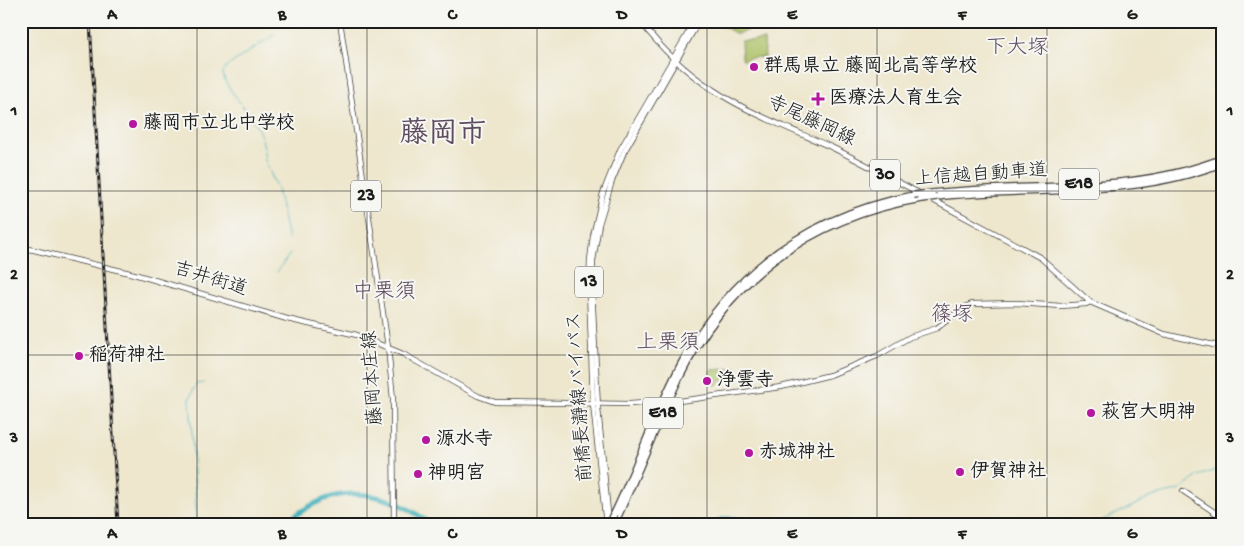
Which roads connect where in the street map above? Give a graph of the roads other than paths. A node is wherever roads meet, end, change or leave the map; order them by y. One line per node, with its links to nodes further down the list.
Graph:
1 (340, 21): 11 (main road, 藤岡本庄線 / 23)
2 (640, 21): 4 (main road, 寺尾藤岡線 / 30)
3 (697, 21): 4 (main road, 前橋長瀞線バイパス / 13)
4 (675, 60): 10 (main road, 寺尾藤岡線 / 30); 15 (main road, 前橋長瀞線バイパス / 13)
5 (1223, 158): 7 (highway, 上信越自動車道 / E18)
6 (1223, 163): 7 (highway, 上信越自動車道 / E18)
7 (934, 195): 9 (highway, 上信越自動車道 / E18, bridge); 9 (highway, 上信越自動車道 / E18, bridge)
8 (21, 248): 11 (main road, 吉井街道)
9 (726, 302): 17 (highway, 上信越自動車道 / E18)
10 (1090, 302): 12 (main road, 寺尾藤岡線 / 30); 14 (main road)
11 (388, 347): 15 (main road, 吉井街道); 19 (main road, 藤岡本庄線 / 23)
12 (1223, 347)
13 (658, 402): 15 (main road, 吉井街道)
14 (672, 402)
15 (596, 404): 20 (main road, 前橋長瀞線バイパス / 13)
16 (1183, 491): 18 (main road)
17 (616, 515): 20 (highway, 上信越自動車道 / E18, bridge); 21 (highway, 上信越自動車道 / E18)
18 (1223, 518)
19 (394, 525)
20 (608, 525)
21 (614, 525)

